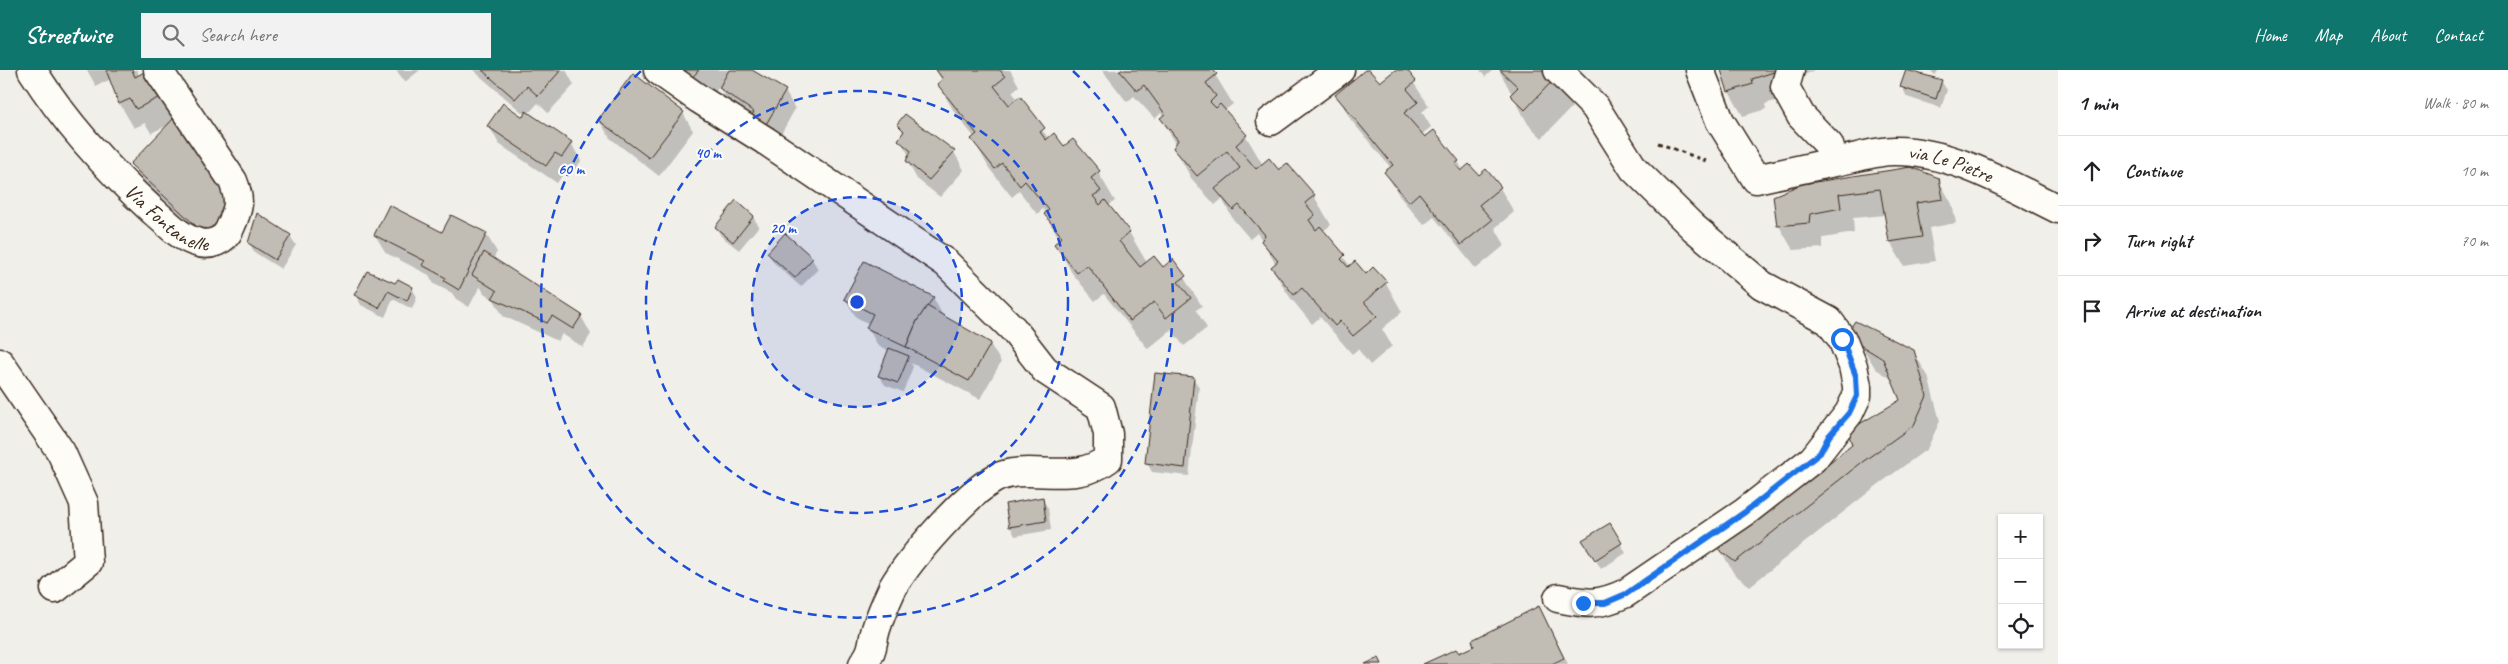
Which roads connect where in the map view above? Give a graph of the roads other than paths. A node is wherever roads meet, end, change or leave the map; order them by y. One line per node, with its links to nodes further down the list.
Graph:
1 (32, 70): 2 (street, Via Fontanelle)
2 (158, 70)
3 (658, 70): 14 (street)
4 (1340, 70): 8 (street)
5 (1558, 70): 13 (street)
6 (1700, 70): 9 (street, via Le Pietre)
7 (1790, 70): 9 (street)
8 (1271, 121)
9 (1834, 162): 10 (street, via Le Pietre)
10 (2058, 209)
11 (0, 363): 12 (street)
12 (55, 589)
13 (1558, 598)
14 (863, 664)

